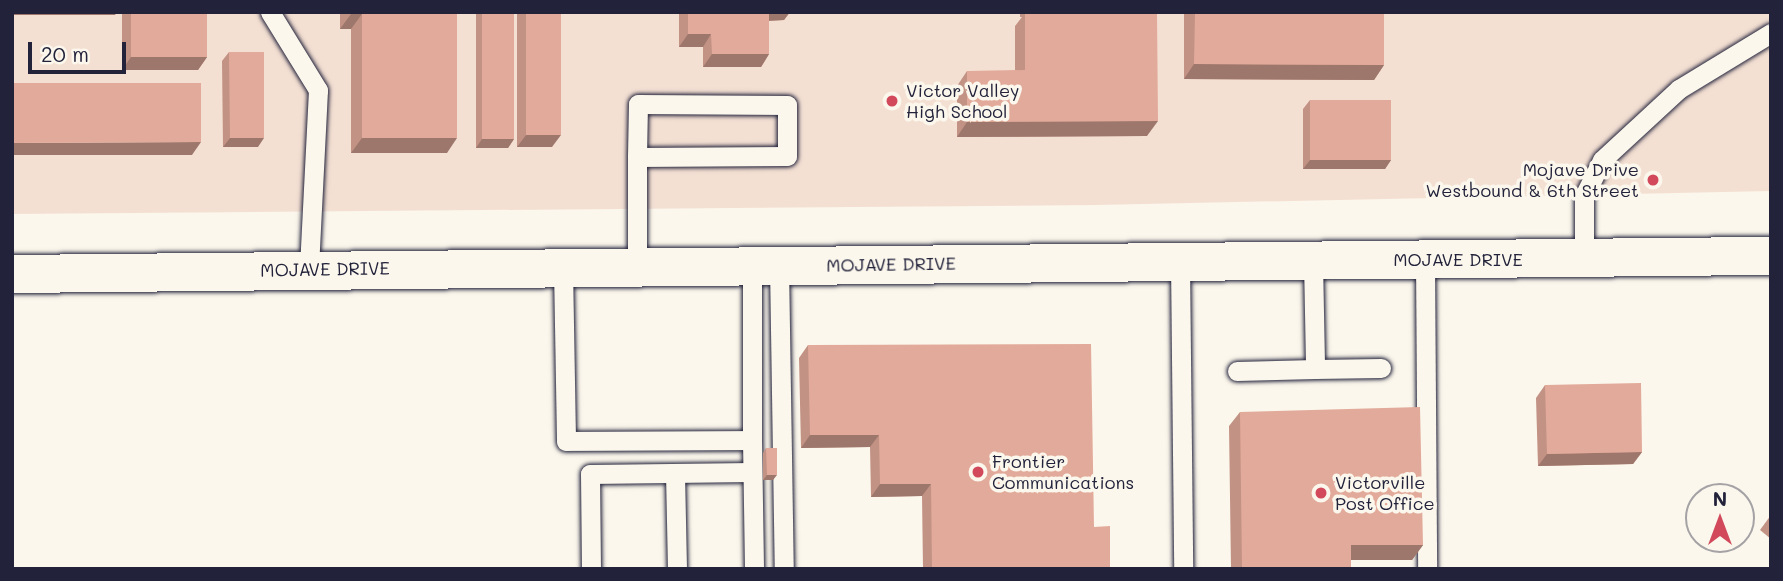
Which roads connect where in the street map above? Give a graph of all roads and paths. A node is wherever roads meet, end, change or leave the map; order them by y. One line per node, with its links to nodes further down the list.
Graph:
1 (270, 12): 12 (lane)
2 (1771, 33): 5 (lane)
3 (638, 157): 3 (lane); 10 (lane)
4 (1771, 256): 5 (main road, MOJAVE DRIVE)
5 (1584, 258): 6 (main road, MOJAVE DRIVE)
6 (1425, 259): 7 (main road, MOJAVE DRIVE); 25 (lane)
7 (1313, 260): 8 (main road, MOJAVE DRIVE); 15 (lane)
8 (1180, 261): 9 (main road, MOJAVE DRIVE); 24 (lane)
9 (766, 265): 10 (main road, MOJAVE DRIVE); 17 (lane); 23 (lane)
10 (638, 266): 11 (main road, MOJAVE DRIVE)
11 (563, 267): 12 (main road, MOJAVE DRIVE); 17 (lane)
12 (309, 269): 13 (main road, MOJAVE DRIVE)
13 (12, 274)
14 (1381, 368): 15 (lane)
15 (1315, 369): 16 (lane)
16 (1237, 371)
17 (752, 440): 18 (lane)
18 (752, 472): 19 (lane); 22 (lane)
19 (675, 473): 20 (lane); 21 (lane)
20 (591, 569)
21 (677, 569)
22 (754, 569)
23 (784, 569)
24 (1183, 569)
25 (1427, 569)

